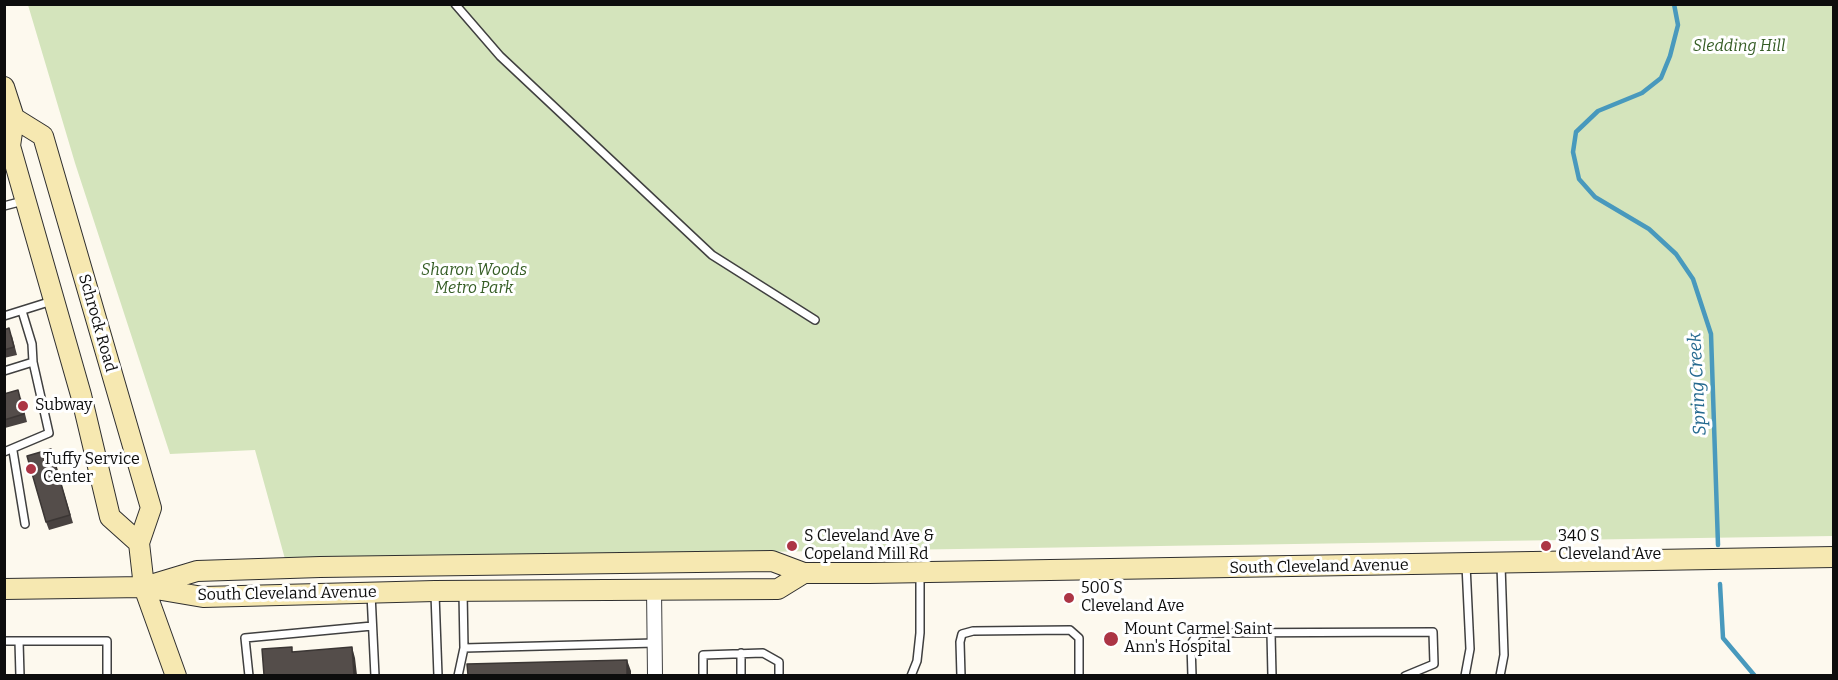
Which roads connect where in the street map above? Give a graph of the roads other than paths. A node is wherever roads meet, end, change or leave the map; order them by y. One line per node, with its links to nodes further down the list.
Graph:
1 (455, 4): 9 (lane)
2 (4, 87): 3 (main road)
3 (9, 119): 4 (main road); 15 (main road, Schrock Road)
4 (26, 200): 5 (lane); 6 (main road)
5 (4, 206)
6 (55, 300): 7 (lane); 15 (main road)
7 (22, 311): 8 (lane); 10 (lane)
8 (4, 316)
9 (815, 320)
10 (33, 362): 11 (lane); 12 (lane)
11 (4, 371)
12 (13, 451): 13 (lane); 14 (lane)
13 (4, 452)
14 (25, 524)
15 (139, 543): 21 (main road, Schrock Road)
16 (1833, 557): 17 (main road, South Cleveland Avenue)
17 (1501, 564): 18 (main road, South Cleveland Avenue); 52 (lane)
18 (1466, 565): 19 (main road, South Cleveland Avenue); 51 (lane)
19 (920, 572): 20 (main road, South Cleveland Avenue); 45 (lane)
20 (804, 573): 21 (main road, South Cleveland Avenue); 23 (main road, South Cleveland Avenue)
21 (144, 588): 22 (main road); 26 (main road, South Cleveland Avenue); 36 (main road, Schrock Road)
22 (4, 589)
23 (654, 589): 25 (main road, South Cleveland Avenue); 31 (street)
24 (435, 591): 25 (main road, South Cleveland Avenue); 26 (main road, South Cleveland Avenue); 39 (lane)
25 (463, 592): 32 (lane)
26 (371, 593): 27 (lane)
27 (372, 626): 37 (lane); 38 (lane)
28 (1271, 633): 48 (lane); 49 (lane); 50 (lane)
29 (4, 641): 30 (lane)
30 (19, 641): 34 (lane); 35 (lane)
31 (655, 643): 32 (lane); 41 (street)
32 (464, 648): 40 (lane)
33 (741, 653): 42 (lane); 43 (lane); 44 (lane)
34 (20, 675)
35 (107, 675)
36 (176, 675)
37 (249, 675)
38 (375, 675)
39 (438, 675)
40 (458, 675)
41 (655, 675)
42 (703, 675)
43 (741, 675)
44 (779, 675)
45 (911, 675)
46 (961, 675): 47 (lane)
47 (1079, 675)
48 (1192, 675)
49 (1272, 675)
50 (1405, 675)
51 (1465, 675)
52 (1500, 675)

